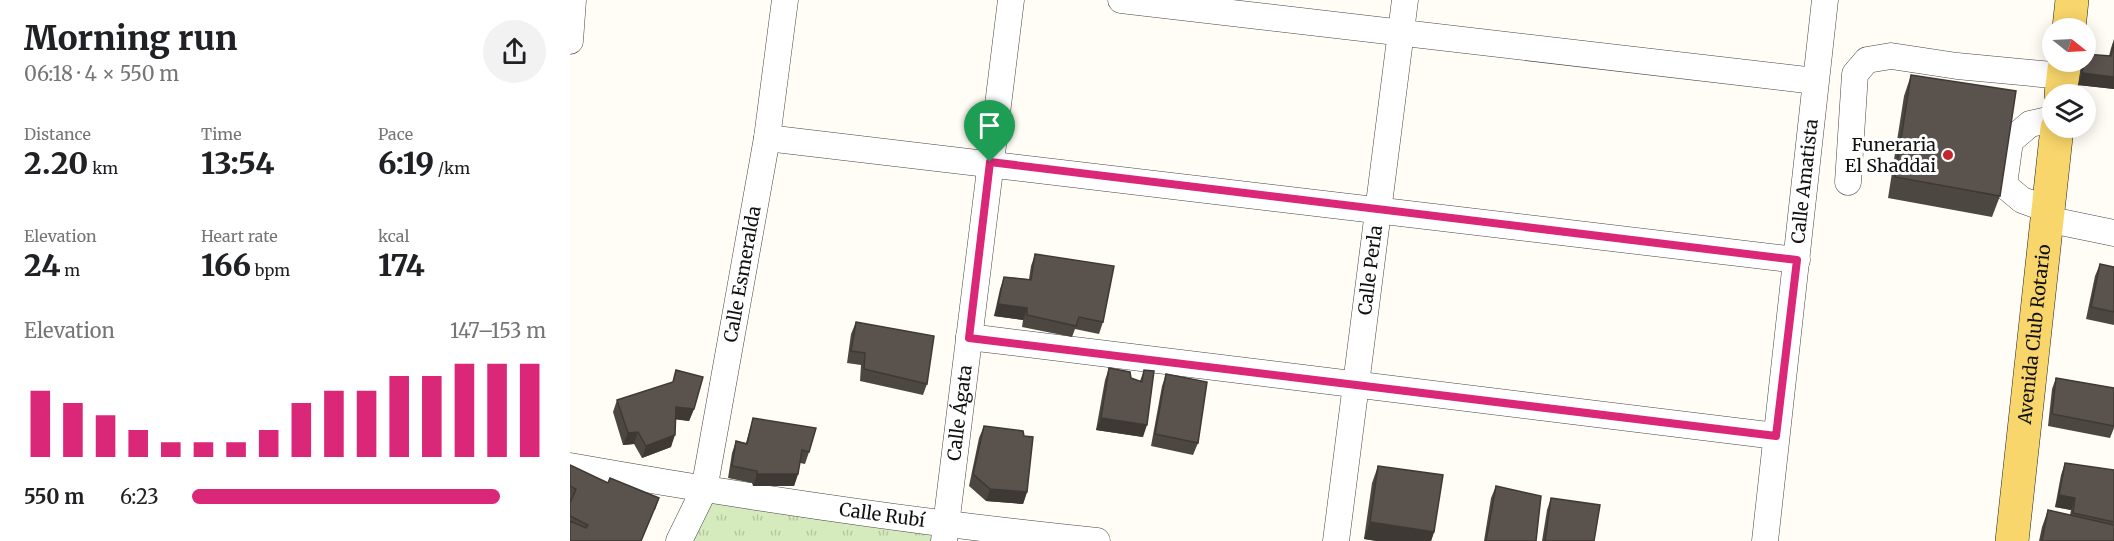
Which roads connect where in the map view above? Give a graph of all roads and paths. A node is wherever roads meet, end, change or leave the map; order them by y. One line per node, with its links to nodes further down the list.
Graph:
1 (573, 0): 10 (street)
2 (785, 0): 14 (street, Calle Esmeralda)
3 (1011, 0): 16 (street, Calle Ágata)
4 (1121, 0): 9 (street)
5 (1405, 0): 9 (street, Calle Perla)
6 (1825, 0): 12 (street, Calle Amatista)
7 (2072, 0): 8 (main road)
8 (2070, 18)
9 (1401, 31): 12 (street); 18 (street, Calle Perla)
10 (570, 41)
11 (2063, 78): 17 (street)
12 (1815, 81): 21 (street, Calle Amatista)
13 (2042, 121): 19 (street)
14 (767, 138): 16 (street); 26 (street, Calle Esmeralda)
15 (2056, 138): 19 (main road, Avenida Club Rotario)
16 (990, 162): 18 (street); 22 (street, Calle Ágata)
17 (1848, 182)
18 (1377, 210): 21 (street); 23 (street, Calle Perla)
19 (2047, 214): 20 (street); 32 (main road, Avenida Club Rotario)
20 (2114, 233)
21 (1797, 260): 24 (street, Calle Amatista)
22 (969, 338): 23 (street); 27 (street, Calle Ágata)
23 (1355, 386): 24 (street); 30 (street, Calle Perla)
24 (1776, 436): 31 (street, Calle Amatista)
25 (570, 466): 26 (street, Calle Rubí)
26 (704, 490): 27 (street, Calle Rubí); 28 (street, Calle Esmeralda)
27 (945, 533): 29 (street, Calle Rubí)
28 (679, 541)
29 (1097, 541)
30 (1336, 541)
31 (1765, 541)
32 (2012, 541)

